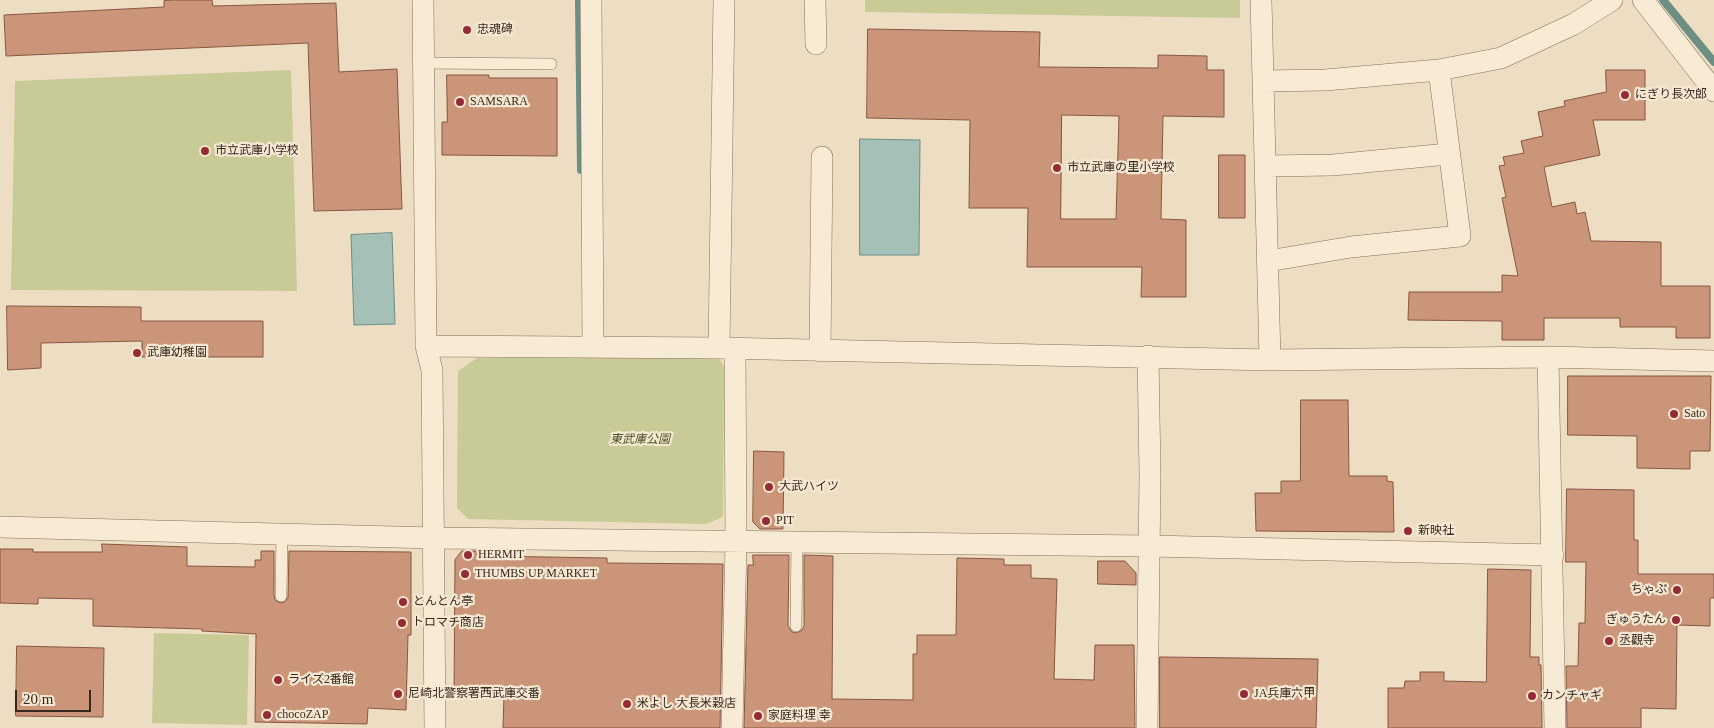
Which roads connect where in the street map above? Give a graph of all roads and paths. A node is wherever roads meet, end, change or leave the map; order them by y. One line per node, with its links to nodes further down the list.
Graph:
1 (423, 0): 9 (street)
2 (591, 0): 19 (street)
3 (724, 0): 20 (street)
4 (815, 0): 8 (street)
5 (1260, 0): 12 (street)
6 (1612, 0): 11 (street)
7 (1643, 0): 13 (street)
8 (816, 44)
9 (424, 63): 10 (lane); 18 (street)
10 (550, 64)
11 (1439, 70): 12 (street); 14 (street)
12 (1263, 81): 16 (street)
13 (1714, 91)
14 (1448, 154): 16 (street); 17 (street)
15 (822, 157): 21 (street)
16 (1265, 166): 17 (street)
17 (1268, 261): 24 (street)
18 (426, 346): 19 (street); 28 (street)
19 (593, 347): 20 (street)
20 (727, 349): 21 (street); 29 (street)
21 (820, 351): 22 (street)
22 (1148, 356): 24 (street); 31 (street)
23 (1548, 357): 24 (street); 25 (street); 32 (street)
24 (1270, 360)
25 (1714, 361)
26 (0, 527): 27 (street)
27 (282, 533): 28 (street); 33 (lane)
28 (435, 538): 29 (street); 35 (street)
29 (736, 541): 30 (street); 36 (street)
30 (797, 542): 31 (street); 34 (lane)
31 (1149, 546): 32 (street); 37 (street)
32 (1553, 556): 38 (street)
33 (281, 596)
34 (796, 626)
35 (435, 728)
36 (732, 728)
37 (1147, 728)
38 (1556, 728)

